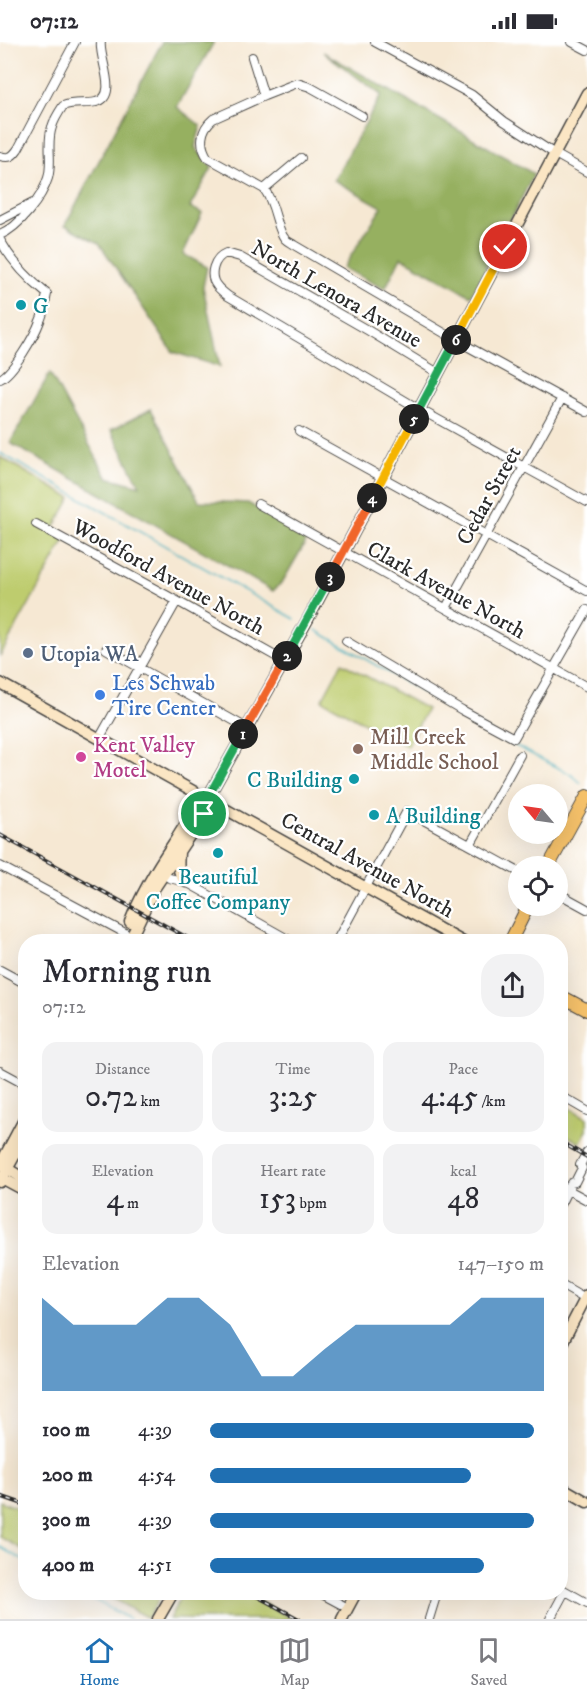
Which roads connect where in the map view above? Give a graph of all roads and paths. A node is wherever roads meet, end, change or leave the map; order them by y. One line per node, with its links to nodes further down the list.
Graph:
1 (75, 42): 11 (street)
2 (101, 42): 15 (street)
3 (375, 42): 10 (street)
4 (572, 42): 5 (street)
5 (587, 51)
6 (252, 57): 8 (street)
7 (587, 93): 10 (main road)
8 (264, 96): 9 (street); 14 (street)
9 (362, 116)
10 (555, 154): 13 (street); 19 (main road)
11 (0, 156)
12 (301, 158): 14 (street)
13 (587, 172)
14 (264, 189): 19 (street)
15 (35, 202): 16 (street); 17 (street)
16 (0, 220)
17 (0, 235)
18 (0, 240): 21 (street)
19 (456, 340): 20 (main road); 22 (street)
20 (438, 373): 23 (main road); 23 (street, North Lenora Avenue)
21 (0, 379)
22 (562, 398): 24 (street); 26 (street, Cedar Street)
23 (419, 409): 26 (street); 27 (main road)
24 (587, 412)
25 (299, 431): 27 (street)
26 (524, 468): 28 (street); 31 (street, Cedar Street)
27 (382, 478): 31 (street); 32 (main road)
28 (587, 502)
29 (258, 504): 32 (street, Clark Avenue North)
30 (36, 524): 34 (street, Woodford Avenue North)
31 (487, 535): 33 (street); 35 (street, Cedar Street)
32 (344, 552): 35 (street, Clark Avenue North); 39 (main road)
33 (587, 591)
34 (177, 601): 39 (street, Woodford Avenue North); 40 (street)
35 (446, 608): 41 (street, Clark Avenue North)
36 (587, 610): 41 (street)
37 (346, 641): 41 (street)
38 (106, 649): 40 (street)
39 (284, 661): 44 (main road)
40 (140, 668): 44 (street); 45 (street)
41 (554, 669): 43 (street, Clark Avenue North)
42 (0, 683): 45 (main road, Central Avenue North)
43 (587, 687)
44 (247, 728): 48 (main road)
45 (99, 739): 48 (main road, Central Avenue North)
46 (520, 755): 49 (street)
47 (587, 796): 51 (main road)
48 (207, 799): 50 (main road); 56 (main road, Central Avenue North); 61 (main road)
49 (470, 845): 53 (street); 56 (street)
50 (179, 852): 54 (main road); 55 (main road)
51 (554, 856)
52 (0, 866): 60 (street)
53 (508, 866)
54 (164, 874): 55 (street); 62 (main road)
55 (186, 882): 63 (street)
56 (366, 887): 64 (street); 65 (main road, Central Avenue North)
57 (568, 899): 58 (street)
58 (587, 909)
59 (523, 916): 66 (main road)
60 (116, 934)
61 (127, 934)
62 (128, 934)
63 (279, 934)
64 (340, 934)
65 (449, 934)
66 (514, 934)
67 (0, 970): 68 (street)
68 (18, 980)
69 (568, 1000): 70 (main road)
70 (587, 1010)
71 (0, 1071): 72 (street)
72 (18, 1081)
73 (568, 1100): 74 (street)
74 (587, 1111)
75 (18, 1134): 78 (main road)
76 (18, 1147): 78 (main road)
77 (587, 1152): 81 (street)
78 (1, 1171): 79 (main road); 80 (main road)
79 (18, 1177)
80 (18, 1185)
81 (568, 1186)
82 (568, 1187): 83 (street)
83 (587, 1200)
84 (568, 1289): 85 (street)
85 (586, 1298): 86 (main road)
86 (568, 1332)
87 (568, 1491): 88 (main road)
88 (587, 1502)
89 (568, 1593): 95 (street)
90 (168, 1600): 97 (main road)
91 (329, 1600): 96 (street)
92 (353, 1600): 96 (main road)
93 (435, 1600): 98 (street)
94 (559, 1600): 99 (street)
95 (587, 1603)
96 (347, 1615)
97 (158, 1619)
98 (429, 1619)
99 (550, 1619)

